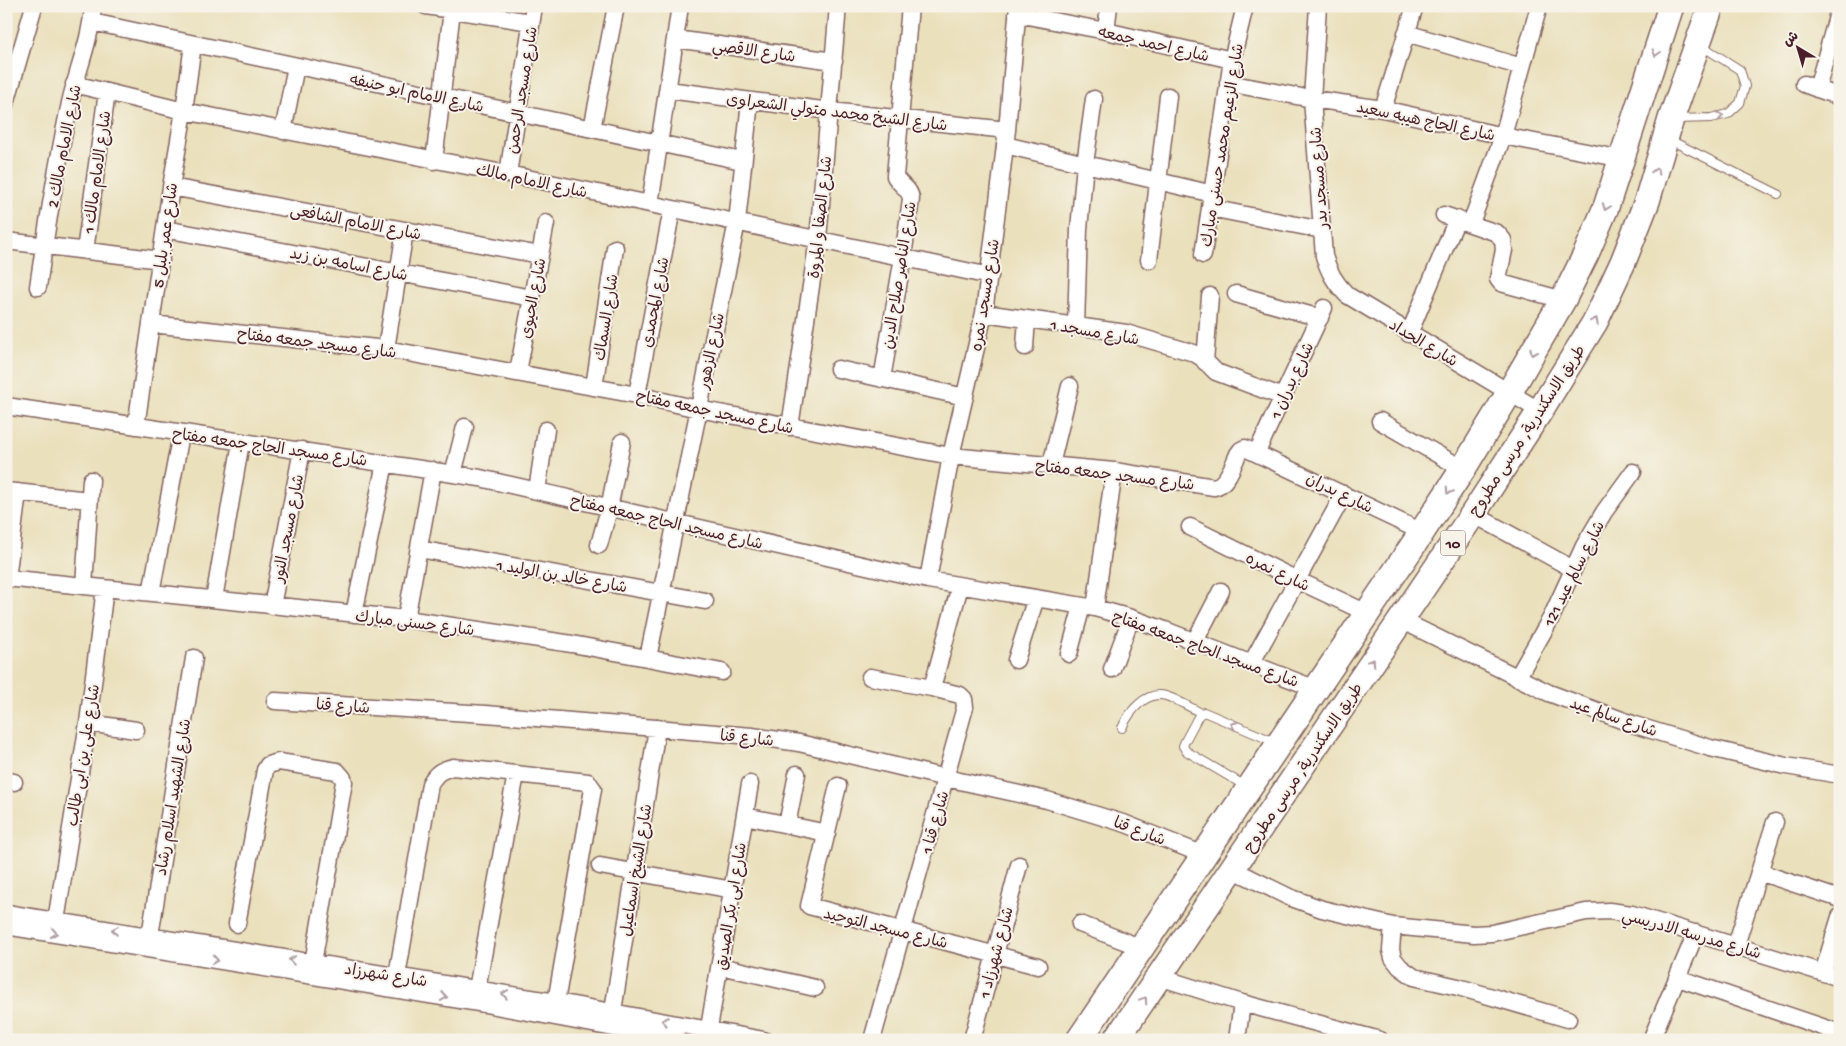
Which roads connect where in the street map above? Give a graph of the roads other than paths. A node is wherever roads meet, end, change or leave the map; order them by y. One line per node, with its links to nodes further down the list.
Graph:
1 (34, 6): 39 (street)
2 (426, 6): 17 (street)
3 (616, 6): 46 (street)
4 (680, 6): 22 (street)
5 (838, 6): 26 (street, شارع الصفا و المروة)
6 (910, 6): 44 (street, شارع الناصر صلاح الدين)
7 (1108, 6): 20 (street)
8 (1245, 6): 25 (street, شارع الزعيم محمد حسنى مبارك)
9 (1318, 6): 37 (street, شارع مسجد بدر)
10 (1415, 6): 21 (street)
11 (1539, 6): 28 (street)
12 (1671, 6): 51 (main road, طريق الاسكندرية, مرسى مطروح / 10, one-way to 51)
13 (1711, 6): 24 (main road, طريق الاسكندرية, مرسى مطروح / 10)
14 (1840, 6): 34 (street)
15 (1015, 8): 20 (street, شارع احمد جمعه); 49 (street, شارع مسجد نمره)
16 (470, 9): 17 (street); 19 (street)
17 (452, 10): 35 (street)
18 (93, 14): 23 (street, شارع الامام ابو حنيفه); 30 (street, شارع الامام مالك 2)
19 (533, 14): 43 (street, شارع مسجد الرحمن)
20 (1106, 31): 25 (street, شارع احمد جمعه)
21 (1406, 33): 28 (street); 40 (street)
22 (675, 39): 26 (street, شارع الاقصي); 31 (street)
23 (193, 44): 27 (street, شارع الامام ابو حنيفه); 41 (street, شارع عمر بلبل 5)
24 (1698, 44): 45 (main road, طريق الاسكندرية, مرسى مطروح / 10); 45 (lane, one-way to 24)
25 (1232, 60): 29 (street, شارع الزعيم محمد حسنى مبارك)
26 (834, 61): 42 (street, شارع الصفا و المروة)
27 (296, 66): 35 (street, شارع الامام ابو حنيفه); 47 (street)
28 (1522, 67): 48 (street)
29 (1228, 83): 37 (street, شارع الحاج هيبه سعيد); 59 (street, شارع الزعيم محمد حسنى مبارك)
30 (74, 84): 32 (street, شارع الامام مالك); 70 (street, شارع الامام مالك 2)
31 (668, 90): 38 (street, شارع الشيخ محمد متولي الشعراوى); 50 (street)
32 (107, 92): 41 (street, شارع الامام مالك); 72 (street, شارع الامام مالك 1)
33 (1168, 96): 56 (street)
34 (1840, 96)
35 (442, 98): 43 (street, شارع الامام ابو حنيفه); 52 (street)
36 (1094, 99): 54 (street)
37 (1312, 99): 40 (street, شارع الحاج هيبه سعيد); 66 (street, شارع مسجد بدر)
38 (750, 101): 42 (street, شارع الشيخ محمد متولي الشعراوى); 53 (street, شارع الزهور)
39 (6, 103)
40 (1384, 109): 48 (street, شارع الحاج هيبه سعيد)
41 (184, 111): 47 (street, شارع الامام مالك); 57 (street, شارع عمر بلبل 5)
42 (830, 111): 44 (street, شارع الشيخ محمد متولي الشعراوى); 68 (street, شارع الصفا و المروة)
43 (517, 114): 46 (street, شارع الامام ابو حنيفه); 55 (street, شارع مسجد الرحمن)
44 (902, 119): 49 (street, شارع الشيخ محمد متولي الشعراوى); 76 (street, شارع الناصر صلاح الدين)
45 (1668, 128): 58 (lane); 105 (main road, طريق الاسكندرية, مرسى مطروح / 10, one-way to 45)
46 (592, 129): 50 (street, شارع الامام ابو حنيفه)
47 (283, 130): 52 (street, شارع الامام مالك)
48 (1503, 136): 51 (street, شارع الحاج هيبه سعيد); 62 (street)
49 (1006, 138): 54 (street, شارع الشيخ محمد متولي الشعراوى); 80 (street, شارع مسجد نمره)
50 (660, 143): 53 (street, شارع الامام ابو حنيفه); 60 (street)
51 (1623, 158): 85 (main road, طريق الاسكندرية, مرسى مطروح / 10, one-way to 85)
52 (434, 160): 55 (street, شارع الامام مالك)
53 (742, 161): 63 (street, شارع الزهور)
54 (1084, 164): 56 (street, شارع الشيخ محمد متولي الشعراوى); 89 (street)
55 (508, 174): 60 (street, شارع الامام مالك)
56 (1158, 182): 59 (street, شارع الشيخ محمد متولي الشعراوى); 78 (street)
57 (171, 187): 65 (street, شارع عمر بلبل 5); 67 (street, شارع الامام الشافعى)
58 (1778, 194)
59 (1212, 201): 66 (street, شارع الشيخ محمد متولي الشعراوى); 74 (street, شارع الزعيم محمد حسنى مبارك)
60 (650, 204): 61 (street, شارع الامام مالك)
61 (672, 209): 63 (street, شارع الامام مالك); 100 (street, شارع المحمدى)
62 (1457, 219): 85 (street); 90 (street)
63 (737, 222): 68 (street, شارع الامام مالك); 104 (street, شارع الزهور)
64 (546, 223): 73 (street, شارع الحيوى)
65 (165, 229): 77 (street, شارع عمر بلبل 5); 79 (street, شارع اسامه بن زيد)
66 (1322, 230): 75 (street, شارع مسجد بدر)
67 (406, 231): 73 (street, شارع الامام الشافعى); 79 (street)
68 (818, 239): 76 (street, شارع الامام مالك); 108 (street, شارع الصفا و المروة)
69 (6, 241): 70 (street)
70 (44, 246): 72 (street); 81 (street, شارع الامام مالك 2)
71 (615, 248): 98 (street, شارع السماك)
72 (85, 251): 77 (street)
73 (540, 255): 84 (street, شارع الحيوى)
74 (1203, 255)
75 (1324, 256): 90 (street, شارع الحداد)
76 (903, 257): 80 (street, شارع الامام مالك); 96 (street, شارع الناصر صلاح الدين)
77 (161, 260): 88 (street, شارع عمر بلبل 5)
78 (1149, 260)
79 (398, 273): 84 (street, شارع اسامه بن زيد); 92 (street)
80 (990, 276): 86 (street, شارع مسجد نمره)
81 (38, 287)
82 (1236, 294): 102 (street, شارع بدران 1)
83 (1210, 296): 93 (street)
84 (532, 298): 95 (street, شارع الحيوى)
85 (1563, 300): 99 (main road, طريق الاسكندرية, مرسى مطروح / 10, one-way to 99)
86 (984, 313): 87 (street, شارع مسجد 1); 101 (street, شارع مسجد نمره)
87 (1027, 319): 89 (street, شارع مسجد 1); 91 (street)
88 (151, 324): 92 (street, شارع مسجد جمعه مفتاح); 107 (street, شارع عمر بلبل 5)
89 (1076, 326): 93 (street, شارع مسجد 1)
90 (1409, 334): 99 (street, شارع الحداد)
91 (1024, 347)
92 (386, 349): 95 (street, شارع مسجد جمعه مفتاح)
93 (1205, 362): 102 (street, شارع مسجد 1)
94 (838, 369): 96 (street)
95 (518, 372): 98 (street, شارع مسجد جمعه مفتاح)
96 (882, 378): 101 (street)
97 (1070, 386): 118 (street)
98 (594, 387): 100 (street, شارع مسجد جمعه مفتاح)
99 (1509, 393): 105 (street, شارع الحداد); 119 (main road, طريق الاسكندرية, مرسى مطروح / 10)
100 (637, 394): 104 (street, شارع مسجد جمعه مفتاح)
101 (965, 397): 116 (street, شارع مسجد نمره)
102 (1283, 398): 115 (street, شارع بدران 1)
103 (6, 406): 107 (street, شارع مسجد الحاج جمعه مفتاح)
104 (698, 409): 108 (street, شارع مسجد جمعه مفتاح); 131 (street, شارع الزهور)
105 (1540, 411): 130 (main road, طريق الاسكندرية, مرسى مطروح / 10)
106 (1380, 420): 119 (street)
107 (136, 426): 111 (street, شارع مسجد الحاج جمعه مفتاح)
108 (790, 426): 116 (street, شارع مسجد جمعه مفتاح)
109 (466, 427): 123 (street)
110 (546, 430): 125 (street)
111 (181, 434): 112 (street, شارع مسجد الحاج جمعه مفتاح); 145 (street)
112 (242, 442): 114 (street, شارع مسجد الحاج جمعه مفتاح); 147 (street)
113 (622, 442): 129 (street)
114 (302, 450): 117 (street, شارع مسجد الحاج جمعه مفتاح); 149 (street, شارع مسجد النور)
115 (1258, 452): 121 (street, شارع مسجد جمعه مفتاح); 127 (street, شارع بدران)
116 (952, 456): 118 (street, شارع مسجد جمعه مفتاح); 138 (street, شارع مسجد نمره)
117 (386, 463): 120 (street, شارع مسجد الحاج جمعه مفتاح); 152 (street)
118 (1051, 465): 121 (street, شارع مسجد جمعه مفتاح)
119 (1463, 469): 133 (main road, طريق الاسكندرية, مرسى مطروح / 10, one-way to 133)
120 (434, 470): 123 (street, شارع مسجد الحاج جمعه مفتاح); 135 (street)
121 (1114, 471): 150 (street)
122 (1633, 472): 136 (street, شارع سالم عيد 121)
123 (453, 474): 125 (street, شارع مسجد الحاج جمعه مفتاح)
124 (91, 480): 128 (street)
125 (537, 491): 129 (street, شارع مسجد الحاج جمعه مفتاح)
126 (12, 492): 128 (street); 137 (street)
127 (1344, 494): 133 (street, شارع بدران); 139 (street)
128 (90, 500): 140 (street)
129 (609, 509): 131 (street, شارع مسجد الحاج جمعه مفتاح); 134 (street)
130 (1473, 514): 136 (street); 155 (main road, طريق الاسكندرية, مرسى مطروح / 10)
131 (675, 523): 138 (street, شارع مسجد الحاج جمعه مفتاح); 144 (street, شارع الزهور)
132 (1190, 527): 139 (street, شارع نمره)
133 (1422, 532): 151 (main road, طريق الاسكندرية, مرسى مطروح / 10)
134 (599, 545)
135 (419, 549): 144 (street, شارع خالد بن الوليد 1); 154 (street)
136 (1573, 569): 165 (street, شارع سالم عيد 121)
137 (7, 579): 140 (street, شارع حسنى مبارك)
138 (928, 580): 141 (street, شارع مسجد الحاج جمعه مفتاح)
139 (1297, 580): 151 (street, شارع نمره); 161 (street)
140 (84, 586): 142 (street, شارع حسنى مبارك)
141 (960, 586): 146 (street, شارع مسجد الحاج جمعه مفتاح); 166 (street)
142 (105, 588): 145 (street, شارع حسنى مبارك); 170 (street, شارع على بن ابى طالب)
143 (1221, 591): 156 (street)
144 (660, 592): 148 (street, شارع خالد بن الوليد 1); 159 (street, شارع الزهور)
145 (151, 593): 147 (street, شارع حسنى مبارك)
146 (1036, 598): 150 (street, شارع مسجد الحاج جمعه مفتاح); 160 (street)
147 (214, 599): 149 (street, شارع حسنى مبارك)
148 (705, 601)
149 (272, 606): 152 (street, شارع حسنى مبارك)
150 (1088, 607): 153 (street, شارع مسجد الحاج جمعه مفتاح); 157 (street)
151 (1366, 613): 167 (main road, طريق الاسكندرية, مرسى مطروح / 10)
152 (354, 614): 154 (street, شارع حسنى مبارك)
153 (1131, 618): 156 (street, شارع مسجد الحاج جمعه مفتاح); 162 (street)
154 (406, 619): 159 (street, شارع حسنى مبارك)
155 (1401, 620): 165 (street, شارع سالم عيد); 189 (main road, طريق الاسكندرية, مرسى مطروح / 10, one-way to 155)
156 (1195, 641): 161 (street, شارع مسجد الحاج جمعه مفتاح)
157 (1069, 654)
158 (194, 658): 204 (street, شارع الشهيد اسلام رشاد)
159 (648, 658): 163 (street, شارع حسنى مبارك)
160 (1016, 660)
161 (1251, 664): 167 (street, شارع مسجد الحاج جمعه مفتاح)
162 (1112, 669)
163 (722, 672)
164 (870, 677): 166 (street, شارع قنا 1)
165 (1517, 678): 177 (street, شارع سالم عيد)
166 (932, 688): 178 (street, شارع قنا 1)
167 (1316, 689): 174 (main road, طريق الاسكندرية, مرسى مطروح / 10)
168 (275, 701): 171 (street, شارع قنا)
169 (1201, 713): 172 (lane); 174 (lane, one-way to 169); 181 (lane)
170 (88, 723): 173 (street); 196 (street, شارع على بن ابى طالب)
171 (657, 728): 178 (street, شارع قنا); 190 (street, شارع الشيخ اسماعيل)
172 (1122, 728)
173 (136, 730)
174 (1278, 744): 181 (main road, طريق الاسكندرية, مرسى مطروح / 10)
175 (516, 774): 215 (street); 217 (street); 218 (street)
176 (797, 774): 184 (street)
177 (1840, 775)
178 (946, 778): 186 (street, شارع قنا); 201 (street, شارع قنا 1)
179 (750, 784): 182 (street, شارع ابى بكر الصديق)
180 (838, 786): 185 (street, شارع مسجد التوحيد)
181 (1249, 788): 186 (main road, طريق الاسكندرية, مرسى مطروح / 10)
182 (745, 816): 184 (street); 192 (street, شارع ابى بكر الصديق)
183 (1775, 822): 191 (street)
184 (787, 825): 185 (street)
185 (826, 833): 201 (street, شارع مسجد التوحيد)
186 (1204, 855): 206 (main road, طريق الاسكندرية, مرسى مطروح / 10)
187 (1019, 865): 207 (street, شارع شهرزاد 1)
188 (600, 866): 190 (street)
189 (1232, 869): 200 (street, شارع مدرسه الادريسي); 212 (main road, طريق الاسكندرية, مرسى مطروح / 10)
190 (635, 872): 192 (street); 220 (street, شارع الشيخ اسماعيل)
191 (1759, 872): 193 (street); 205 (street)
192 (733, 890): 209 (street, شارع ابى بكر الصديق)
193 (1840, 899)
194 (6, 913): 196 (street, شارع شهرزاد)
195 (1840, 917): 211 (street)
196 (56, 921): 202 (street, شارع شهرزاد)
197 (237, 924): 208 (street)
198 (1080, 924): 206 (street)
199 (6, 926): 202 (street, شارع شهرزاد, one-way to 202)
200 (1393, 926): 203 (street, شارع مدرسه الادريسي); 221 (street)
201 (904, 930): 207 (street, شارع مسجد التوحيد); 227 (street, شارع قنا 1)
202 (80, 931): 204 (street, شارع شهرزاد, one-way to 202); 215 (street, شارع شهرزاد, one-way to 215)
203 (1696, 933): 205 (street, شارع مدرسه الادريسي); 213 (street)
204 (150, 936): 208 (street, شارع شهرزاد, one-way to 204)
205 (1736, 945): 211 (street, شارع مدرسه الادريسي)
206 (1142, 948): 229 (main road, طريق الاسكندرية, مرسى مطروح / 10)
207 (994, 956): 210 (street, شارع مسجد التوحيد); 228 (street, شارع شهرزاد 1)
208 (313, 963): 215 (street, شارع شهرزاد)
209 (720, 966): 216 (street); 222 (street, شارع ابى بكر الصديق)
210 (1038, 966)
211 (1823, 973): 214 (street, شارع مدرسه الادريسي)
212 (1159, 977): 219 (street); 230 (main road, طريق الاسكندرية, مرسى مطروح / 10, one-way to 212)
213 (1678, 978): 223 (street); 224 (street)
214 (1840, 978)
215 (404, 981): 217 (street, شارع شهرزاد); 225 (street, شارع شهرزاد, one-way to 225)
216 (815, 988)
217 (477, 989): 218 (street, شارع شهرزاد, one-way to 217)
218 (556, 1002): 220 (street, شارع شهرزاد)
219 (1242, 1003): 231 (street); 232 (street)
220 (613, 1011): 222 (street, شارع شهرزاد, one-way to 220)
221 (1568, 1019)
222 (709, 1028): 226 (street, شارع شهرزاد)
223 (1840, 1033)
224 (1655, 1039)
225 (678, 1040)
226 (764, 1040)
227 (872, 1040)
228 (972, 1040)
229 (1079, 1040)
230 (1116, 1040)
231 (1237, 1040)
232 (1380, 1040)

